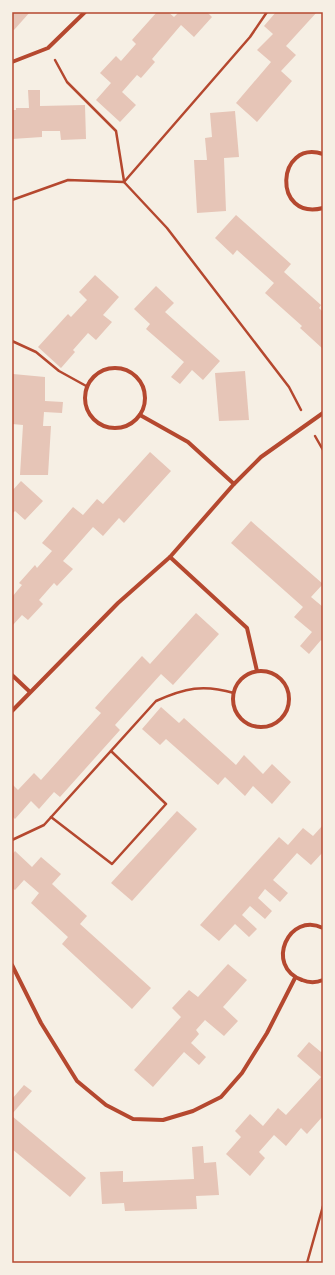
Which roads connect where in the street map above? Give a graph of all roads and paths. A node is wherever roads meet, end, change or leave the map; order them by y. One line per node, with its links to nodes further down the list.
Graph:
1 (85, 12): 3 (street)
2 (267, 12): 6 (path)
3 (48, 48): 4 (street); 6 (path)
4 (12, 62)
5 (323, 154): 8 (street)
6 (124, 182): 7 (path); 13 (path)
7 (12, 200)
8 (323, 208)
9 (12, 341): 10 (path)
10 (88, 387): 12 (street); 12 (street)
11 (323, 413): 13 (street)
12 (140, 415): 15 (street)
13 (308, 424): 14 (path); 15 (street)
14 (323, 450)
15 (234, 484): 16 (street)
16 (170, 558): 17 (street); 19 (street)
17 (257, 671): 20 (street); 20 (street)
18 (12, 675): 19 (street)
19 (29, 691): 21 (street)
20 (234, 693): 22 (path)
21 (12, 711)
22 (111, 751): 23 (path); 23 (path)
23 (51, 817): 24 (path)
24 (12, 840)
25 (323, 928): 27 (street)
26 (12, 965): 27 (street)
27 (295, 978): 28 (street)
28 (323, 980)
29 (323, 1206): 30 (path)
30 (307, 1263)

